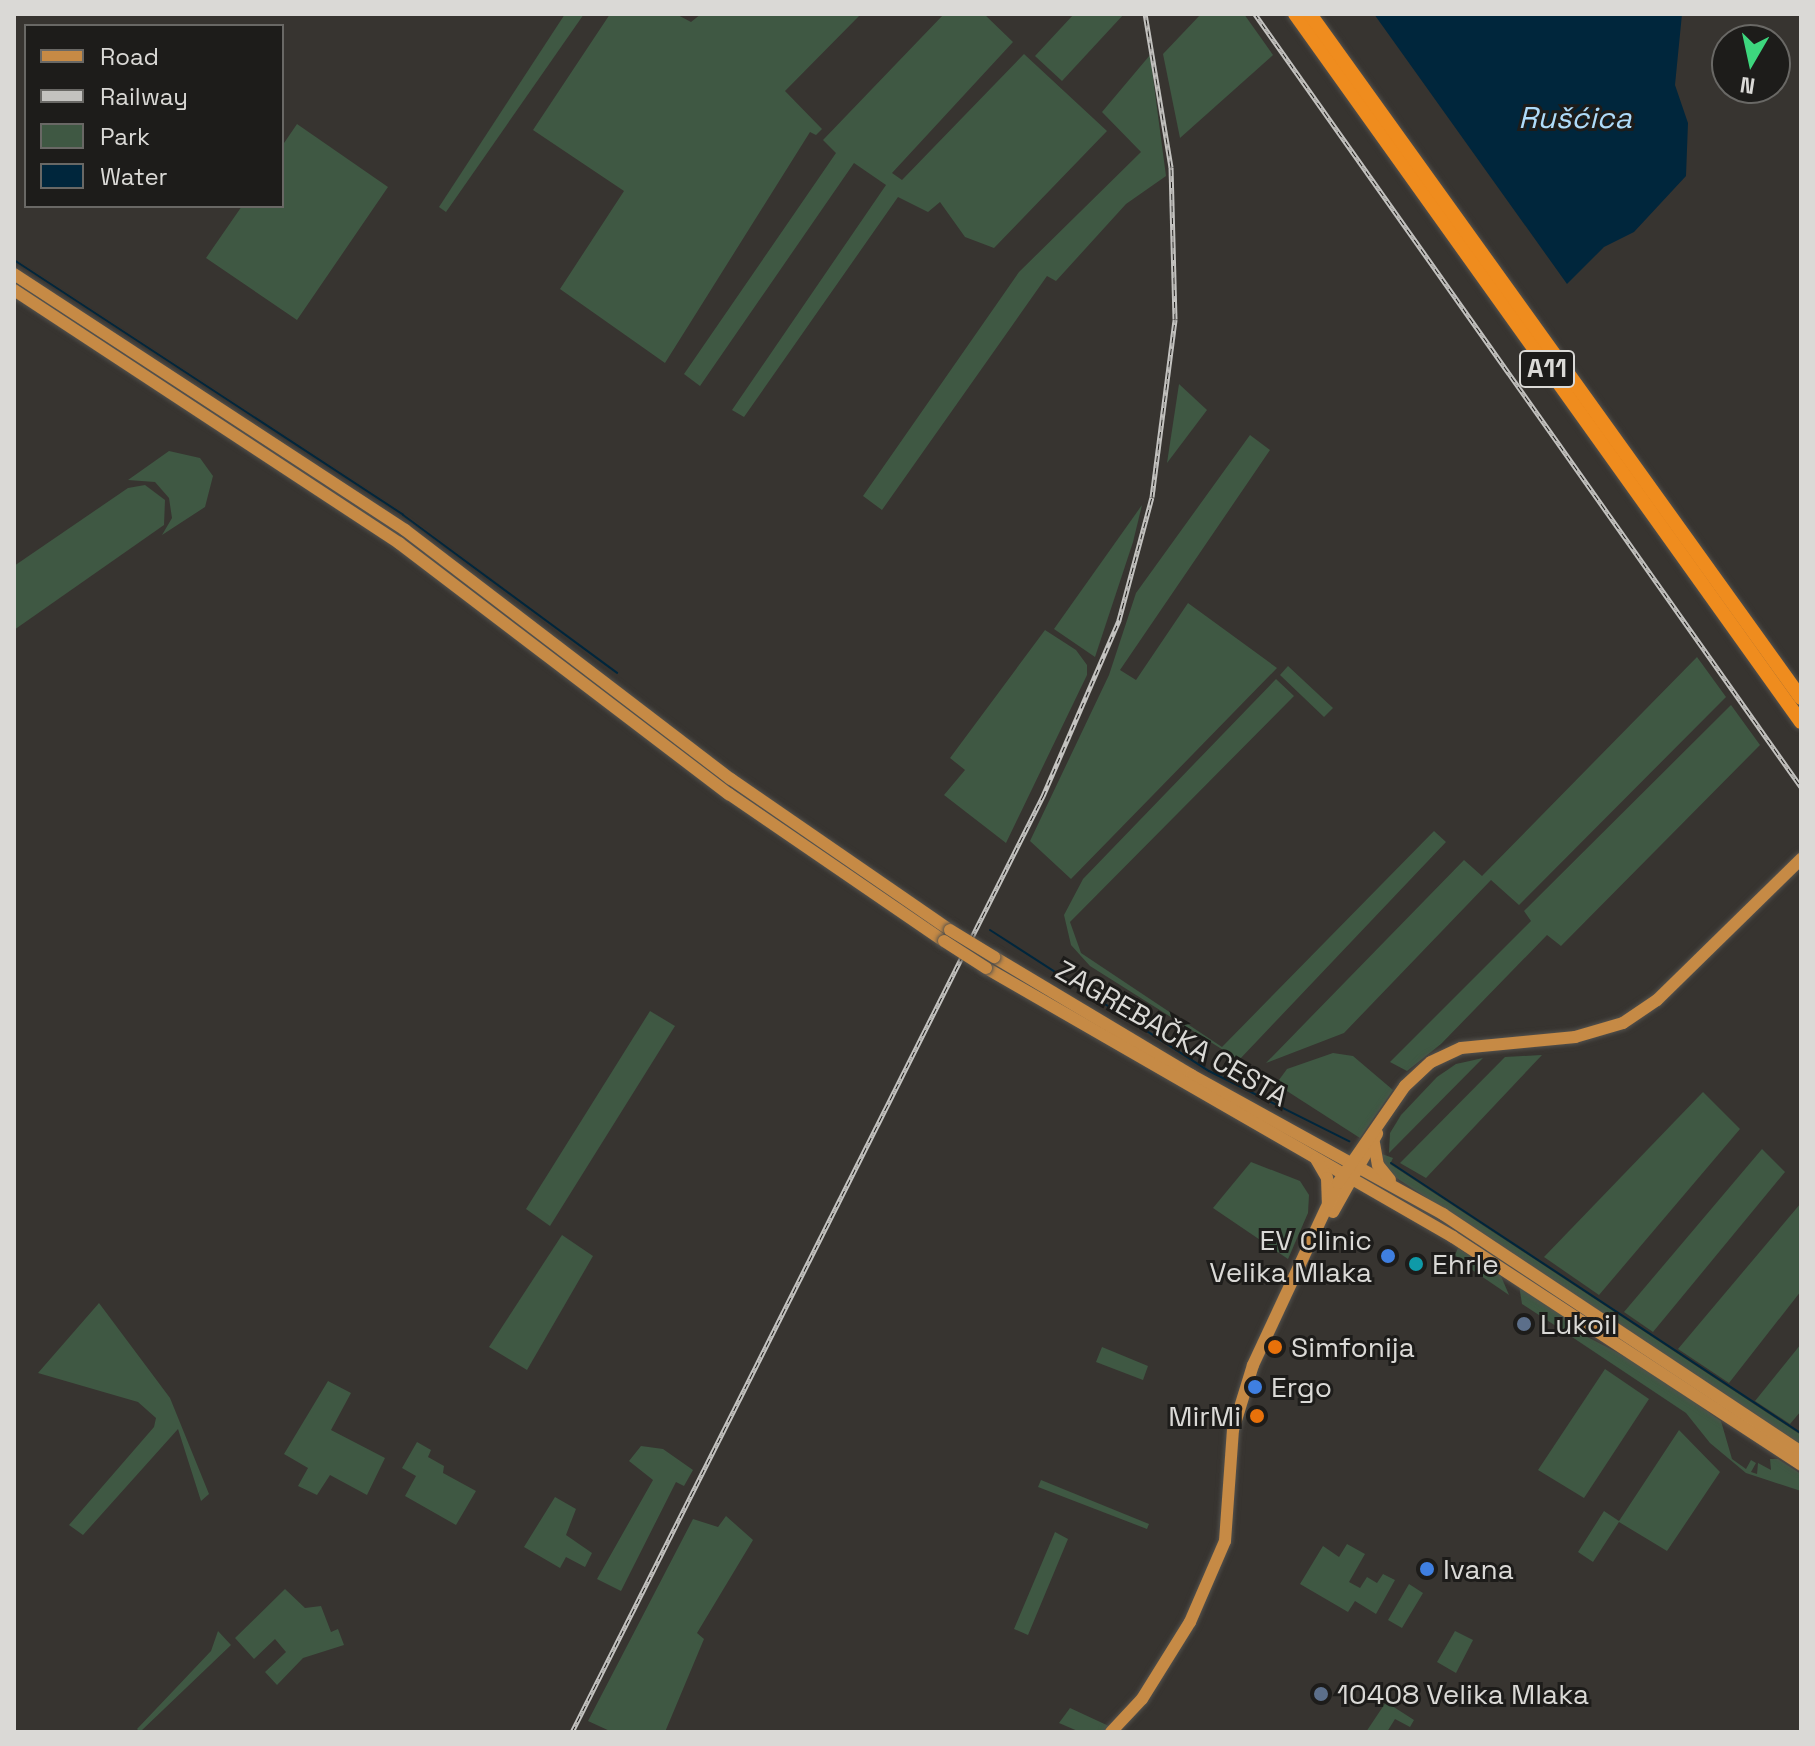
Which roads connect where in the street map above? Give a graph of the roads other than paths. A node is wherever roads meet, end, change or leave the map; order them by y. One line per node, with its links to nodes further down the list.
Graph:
1 (1295, 14): 6 (highway, A11)
2 (1310, 14): 5 (highway, A11)
3 (14, 274): 8 (main road, ZAGREBAČKA CESTA)
4 (14, 290): 8 (main road, ZAGREBAČKA CESTA)
5 (1801, 698)
6 (1801, 722)
7 (1801, 859): 10 (main road)
8 (947, 936): 9 (main road, ZAGREBAČKA CESTA, bridge)
9 (990, 962): 12 (main road, ZAGREBAČKA CESTA); 13 (main road, ZAGREBAČKA CESTA)
10 (1380, 1123): 11 (main road); 13 (main road)
11 (1374, 1141): 13 (main road); 14 (main road)
12 (1314, 1157): 13 (main road, ZAGREBAČKA CESTA); 15 (main road)
13 (1352, 1170): 14 (main road, ZAGREBAČKA CESTA); 15 (main road); 16 (main road); 18 (main road, ZAGREBAČKA CESTA)
14 (1394, 1186): 17 (main road, ZAGREBAČKA CESTA)
15 (1327, 1207): 16 (main road)
16 (1320, 1227): 19 (main road)
17 (1801, 1452)
18 (1801, 1465)
19 (1111, 1732)

